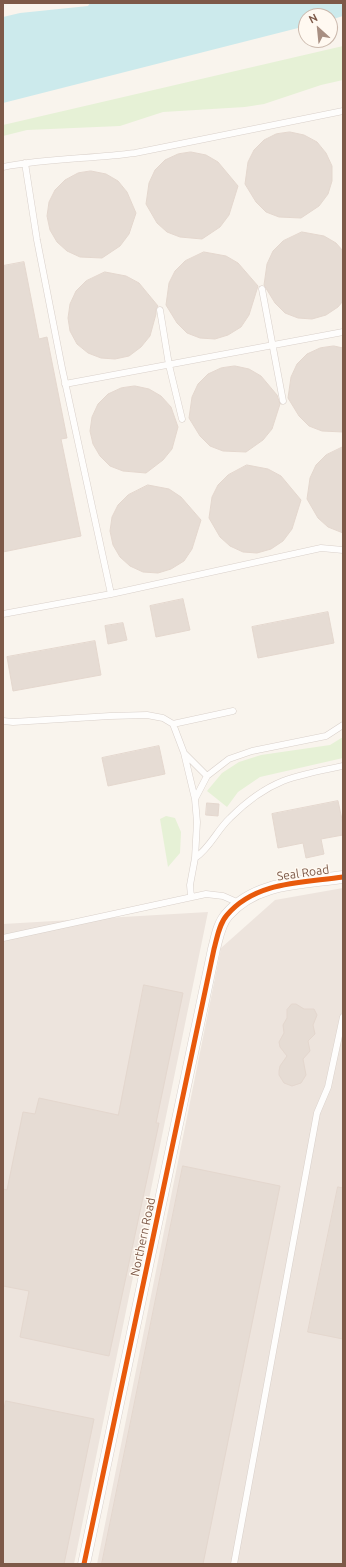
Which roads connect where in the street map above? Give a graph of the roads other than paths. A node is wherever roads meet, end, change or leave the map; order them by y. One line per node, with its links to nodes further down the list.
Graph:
1 (343, 111): 2 (lane)
2 (25, 163): 3 (lane); 9 (lane)
3 (3, 167)
4 (262, 288): 7 (lane)
5 (160, 310): 8 (lane)
6 (343, 332): 7 (lane)
7 (273, 345): 8 (lane); 10 (lane)
8 (168, 366): 9 (lane); 11 (lane)
9 (65, 384): 13 (lane)
10 (283, 401)
11 (182, 419)
12 (343, 550): 13 (lane)
13 (111, 594): 14 (lane)
14 (3, 614)
15 (233, 711): 17 (lane)
16 (3, 721): 17 (lane)
17 (173, 724): 19 (lane)
18 (343, 726): 21 (lane)
19 (184, 753): 21 (lane); 22 (lane)
20 (343, 766): 23 (lane)
21 (207, 776): 22 (lane)
22 (195, 799): 23 (lane)
23 (195, 858): 25 (lane)
24 (343, 877): 26 (street, Seal Road)
25 (190, 897): 26 (lane); 28 (lane)
26 (240, 904): 27 (street, Seal Road)
27 (226, 916): 30 (street, Northern Road)
28 (3, 938)
29 (343, 1017): 31 (lane)
30 (84, 1564)
31 (234, 1564)

